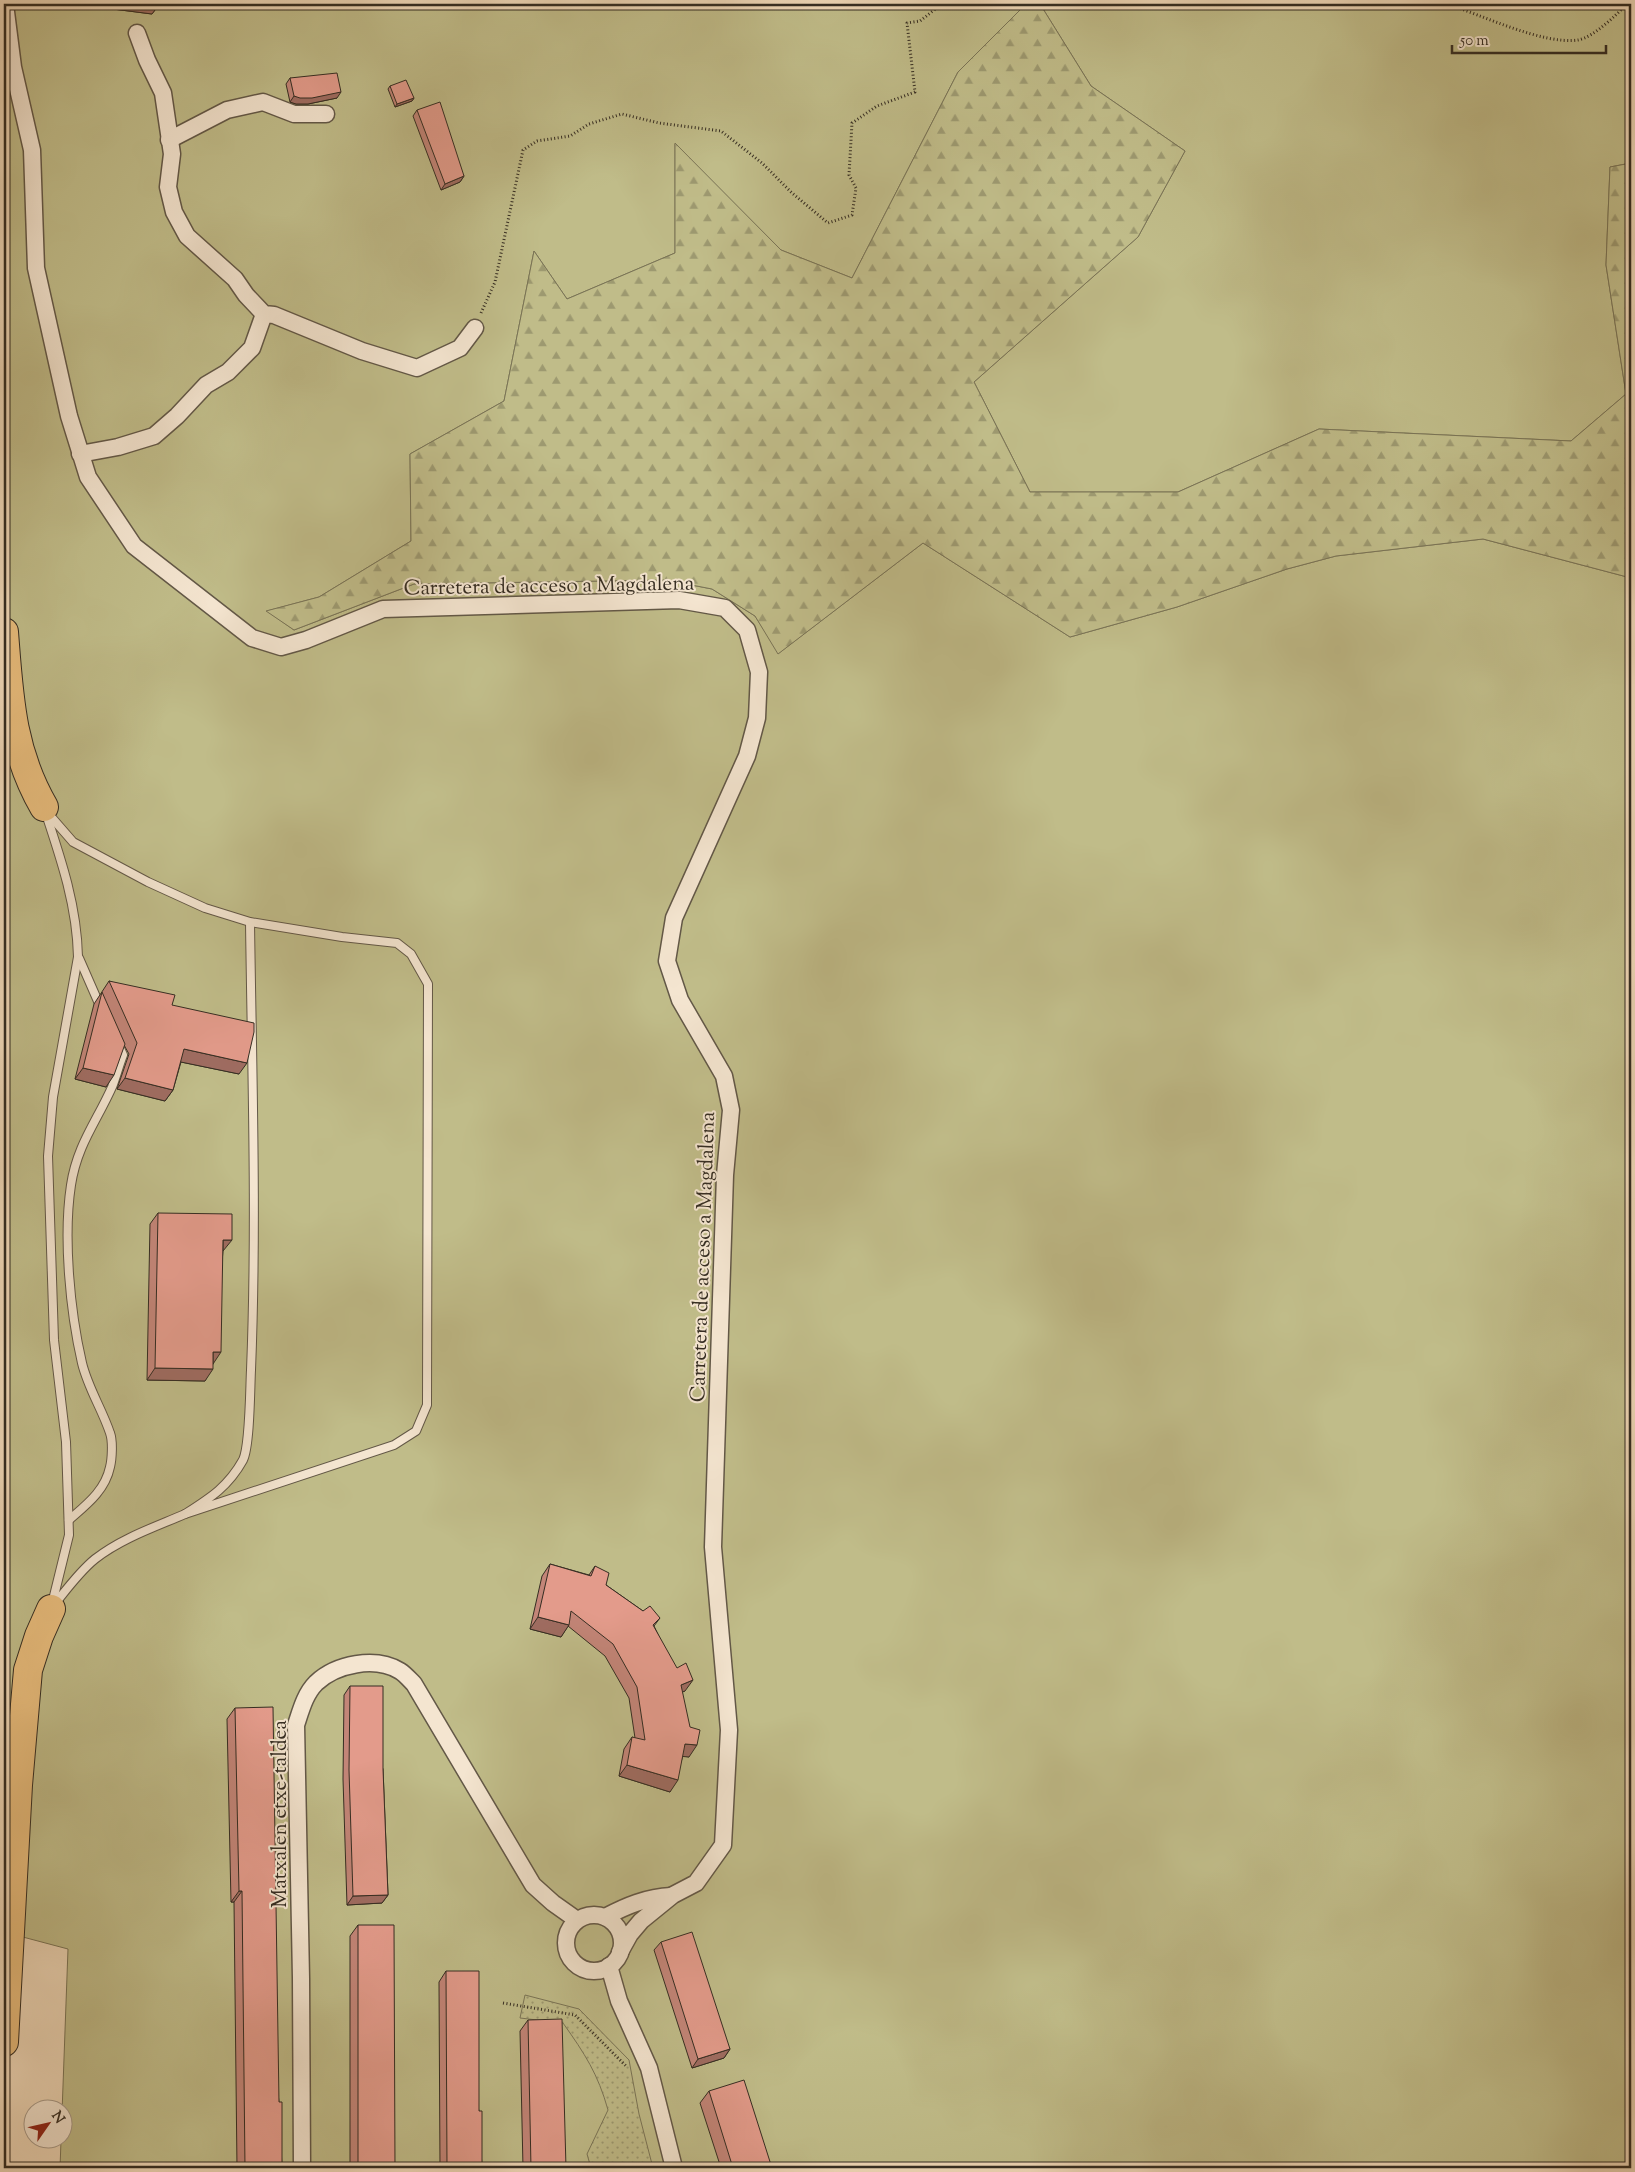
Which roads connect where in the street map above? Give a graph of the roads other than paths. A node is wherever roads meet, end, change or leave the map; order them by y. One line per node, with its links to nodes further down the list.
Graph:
1 (5, 4): 7 (street, Carretera de acceso a Magdalena)
2 (137, 33): 4 (street)
3 (326, 114): 4 (street)
4 (170, 140): 5 (street)
5 (264, 314): 6 (street); 7 (street)
6 (475, 328)
7 (80, 454): 17 (street, Carretera de acceso a Magdalena)
8 (4, 632): 9 (highway)
9 (44, 808): 10 (lane); 11 (lane)
10 (250, 922): 14 (lane); 14 (lane)
11 (78, 957): 12 (lane); 15 (lane)
12 (103, 1013)
13 (115, 1038): 15 (lane)
14 (185, 1514): 16 (lane)
15 (69, 1520): 16 (lane)
16 (51, 1609): 22 (highway)
17 (673, 1895): 18 (street, Carretera de acceso a Magdalena); 20 (street, Carretera de acceso a Magdalena)
18 (605, 1917): 19 (street); 20 (street)
19 (577, 1920): 21 (street); 23 (street, Matxalen etxe-taldea)
20 (620, 1952): 21 (street)
21 (609, 1966): 24 (street)
22 (4, 2042)
23 (302, 2168)
24 (674, 2168)

